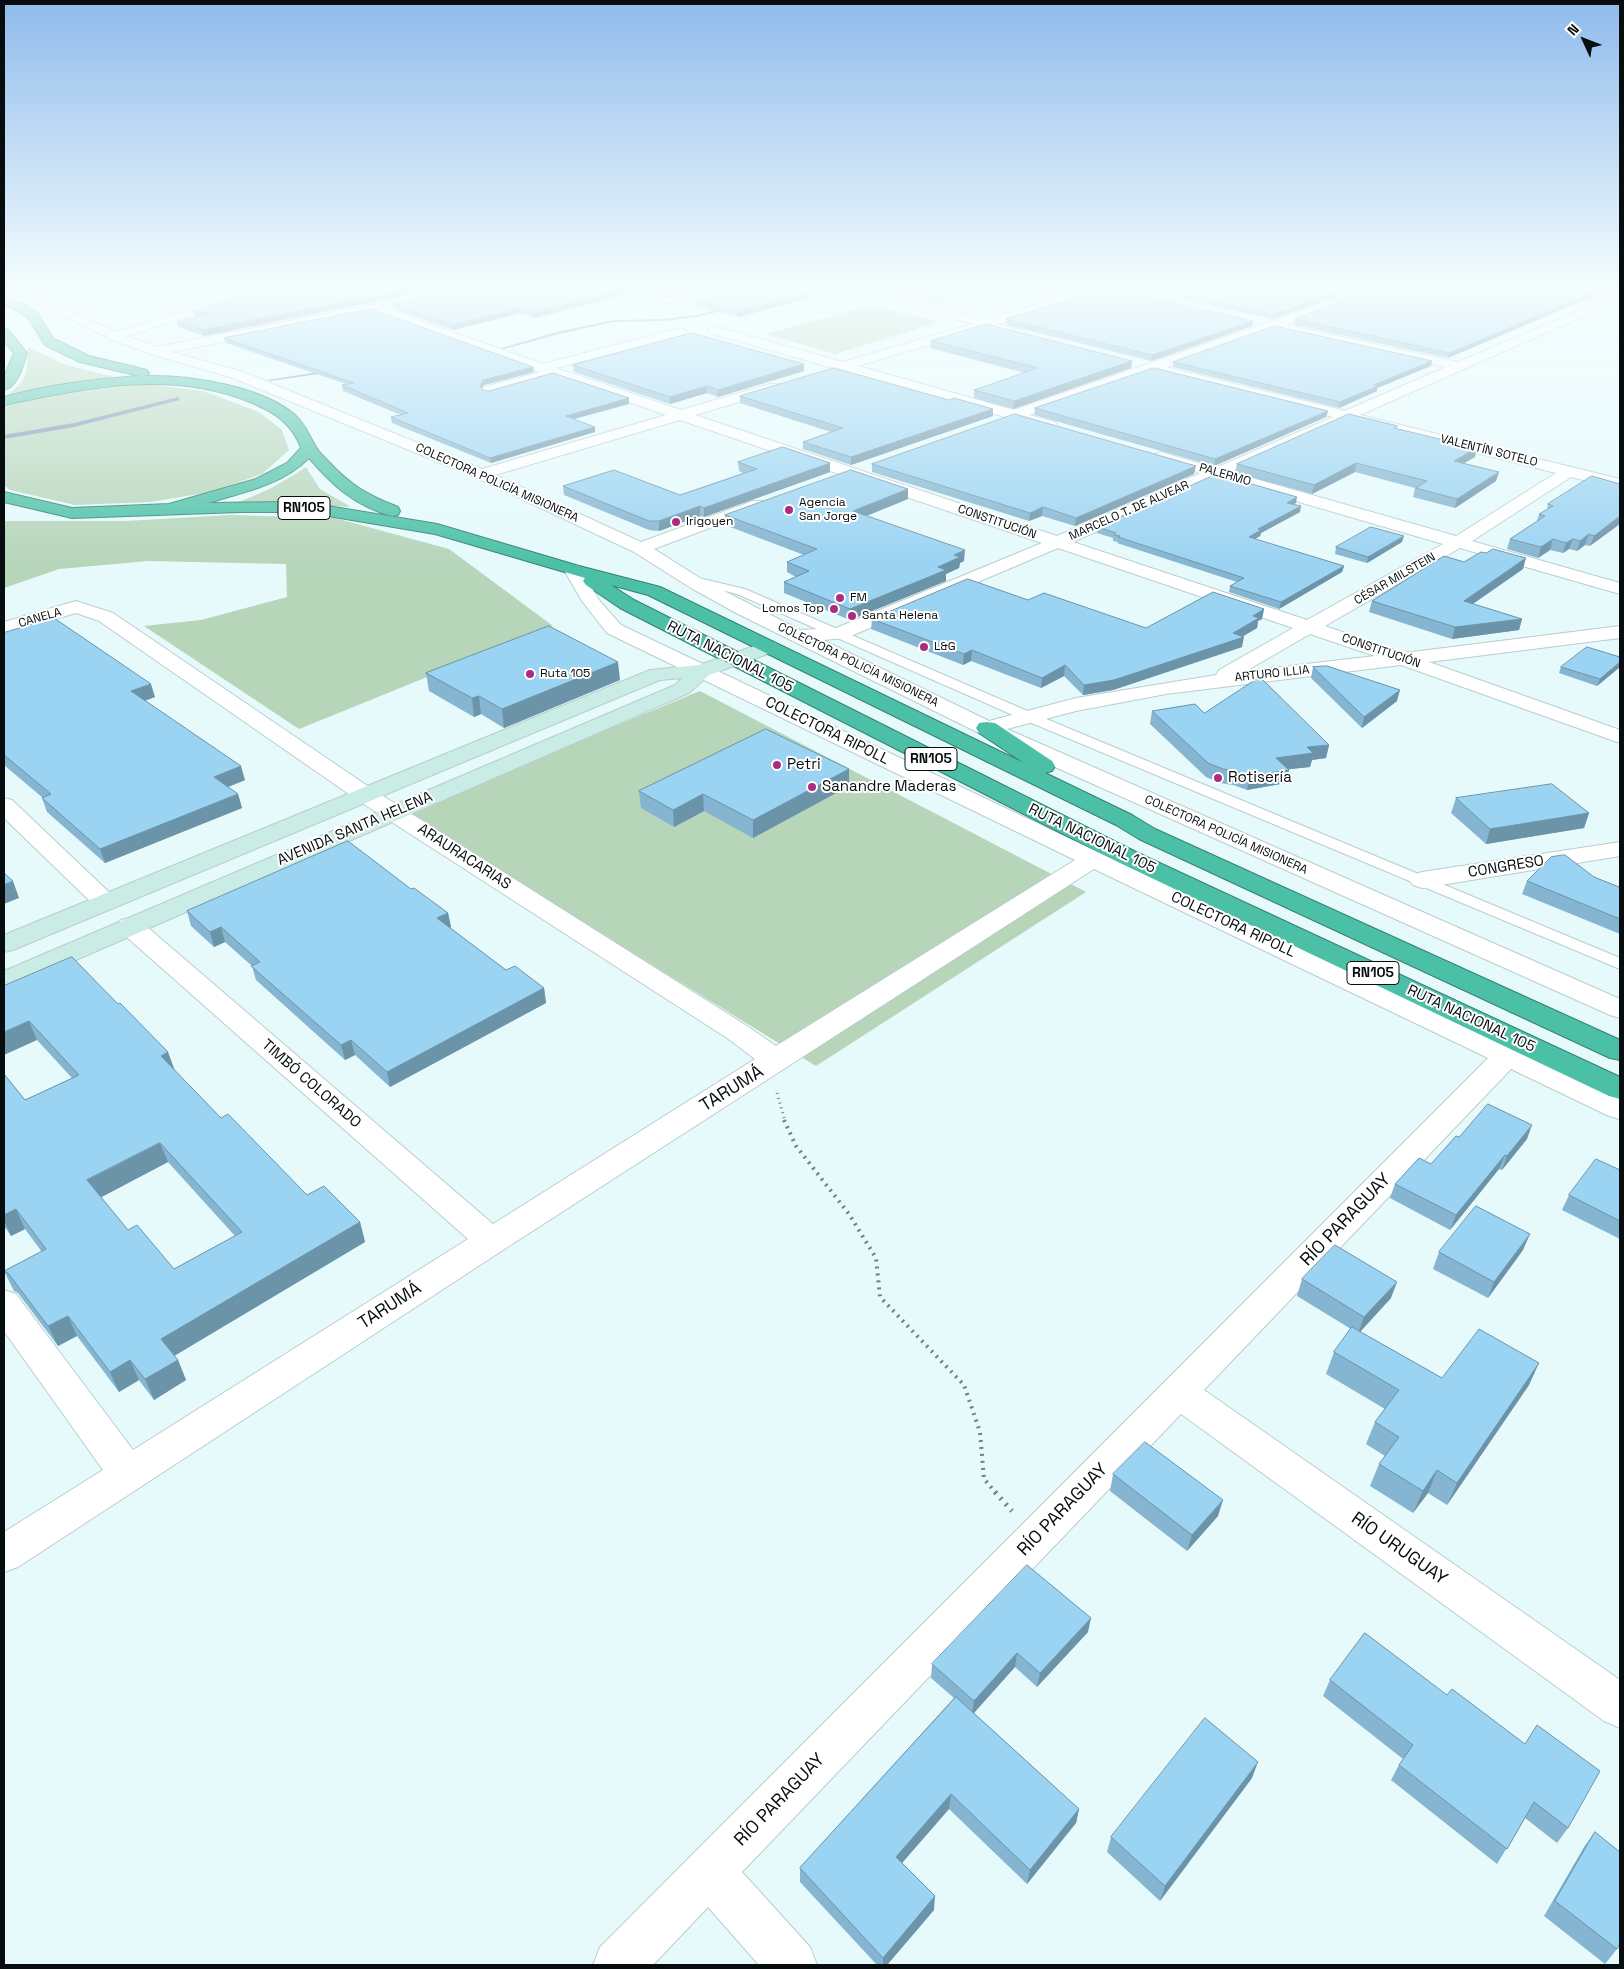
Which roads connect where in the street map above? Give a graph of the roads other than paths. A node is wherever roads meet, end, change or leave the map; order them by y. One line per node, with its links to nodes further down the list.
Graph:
1 (140, 381): 12 (highway, RN105)
2 (186, 381): 18 (highway, RN105)
3 (253, 381): 24 (street, COLECTORA POLICÍA MISIONERA)
4 (516, 381): 11 (street)
5 (580, 381): 13 (street, CONSTITUCIÓN)
6 (895, 381): 14 (street)
7 (1112, 381): 14 (street)
8 (1208, 381): 15 (street, VALENTÍN SOTELO)
9 (1424, 381): 15 (street, MARCELO T. DE ALVEAR)
10 (786, 384): 13 (street)
11 (489, 390)
12 (4, 401)
13 (681, 415): 22 (street, CONSTITUCIÓN); 24 (street)
14 (1015, 415): 16 (street); 17 (street)
15 (1346, 415): 21 (street, VALENTÍN SOTELO); 23 (street, MARCELO T. DE ALVEAR)
16 (987, 425)
17 (1068, 430)
18 (309, 449): 29 (highway, RN105); 32 (highway, RN105)
19 (1142, 452): 23 (street, PALERMO)
20 (869, 466): 22 (street)
21 (1569, 471): 26 (street, VALENTÍN SOTELO); 34 (street, CÉSAR MILSTEIN)
22 (850, 472): 25 (street); 33 (street, CONSTITUCIÓN)
23 (1216, 473): 33 (street, MARCELO T. DE ALVEAR); 34 (street, PALERMO)
24 (482, 474): 35 (street, COLECTORA POLICÍA MISIONERA)
25 (832, 479)
26 (1620, 484)
27 (4, 497): 30 (highway, RN105)
28 (775, 499): 35 (street)
29 (170, 509): 30 (highway, RN105); 32 (highway, RUTA NACIONAL 105 / RN105)
30 (72, 513): 31 (highway)
31 (4, 514)
32 (437, 529): 36 (highway, RUTA NACIONAL 105 / RN105)
33 (1058, 542): 40 (street, CONSTITUCIÓN); 43 (street, MARCELO T. DE ALVEAR)
34 (1459, 542): 38 (street, PALERMO); 40 (street, CÉSAR MILSTEIN)
35 (640, 548): 37 (street, COLECTORA POLICÍA MISIONERA)
36 (573, 570): 45 (highway, RUTA NACIONAL 105 / RN105); 46 (highway, RUTA NACIONAL 105 / RN105); 48 (street, COLECTORA RIPOLL)
37 (690, 579): 43 (lane); 44 (street, COLECTORA POLICÍA MISIONERA)
38 (1620, 590)
39 (76, 607): 41 (street, CANELA); 53 (street, ARAURACARIAS)
40 (1310, 627): 47 (street, CONSTITUCIÓN); 49 (street, CÉSAR MILSTEIN)
41 (4, 628)
42 (1620, 632): 47 (street, ARTURO ILLIA)
43 (839, 634): 44 (street, MARCELO T. DE ALVEAR); 50 (lane)
44 (796, 635): 45 (street); 51 (street, COLECTORA POLICÍA MISIONERA)
45 (769, 647): 46 (main road, AVENIDA SANTA HELENA); 56 (highway, RUTA NACIONAL 105 / RN105)
46 (736, 659): 48 (main road, AVENIDA SANTA HELENA); 69 (highway, RUTA NACIONAL 105 / RN105)
47 (1403, 659): 49 (street, ARTURO ILLIA); 52 (street, CONSTITUCIÓN)
48 (702, 671): 53 (main road, AVENIDA SANTA HELENA); 55 (main road, AVENIDA SANTA HELENA); 58 (street, COLECTORA RIPOLL)
49 (1216, 680): 50 (street, ARTURO ILLIA)
50 (1027, 716): 51 (street, ARTURO ILLIA); 59 (lane)
51 (987, 728): 56 (highway); 65 (street, COLECTORA POLICÍA MISIONERA)
52 (1620, 736)
53 (364, 794): 55 (street, ARAURACARIAS); 60 (main road, AVENIDA SANTA HELENA)
54 (4, 805): 60 (street)
55 (394, 813): 61 (main road, AVENIDA SANTA HELENA); 68 (street, ARAURACARIAS)
56 (1124, 820): 66 (highway, RUTA NACIONAL 105 / RN105)
57 (1620, 849): 59 (street, CONGRESO)
58 (1093, 860): 67 (street, COLECTORA RIPOLL); 68 (street, TARUMÁ)
59 (1422, 880): 63 (lane)
60 (104, 902): 62 (main road, AVENIDA SANTA HELENA)
61 (130, 926): 64 (main road, AVENIDA SANTA HELENA); 71 (street, TIMBÓ COLORADO)
62 (4, 944)
63 (1620, 964)
64 (4, 981)
65 (1620, 1009)
66 (1620, 1051)
67 (1508, 1055): 70 (street, COLECTORA RIPOLL); 73 (street, RÍO PARAGUAY)
68 (777, 1061): 71 (street, TARUMÁ)
69 (1620, 1089)
70 (1620, 1109)
71 (491, 1241): 74 (street, TARUMÁ)
72 (4, 1304): 74 (street)
73 (1178, 1392): 76 (street, RÍO URUGUAY); 77 (street, RÍO PARAGUAY)
74 (128, 1474): 75 (street, TARUMÁ)
75 (4, 1554)
76 (1620, 1706)
77 (710, 1872): 78 (street, RÍO PARAGUAY); 79 (street)
78 (618, 1965)
79 (792, 1965)

